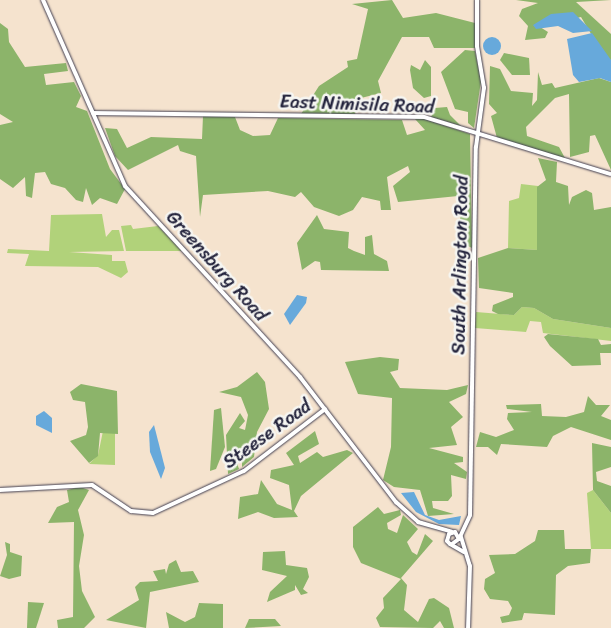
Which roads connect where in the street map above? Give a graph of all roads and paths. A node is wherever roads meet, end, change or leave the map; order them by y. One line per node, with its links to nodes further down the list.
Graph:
1 (43, 0): 3 (street, Greensburg Road)
2 (477, 0): 4 (street, South Arlington Road)
3 (93, 113): 4 (street, East Nimisila Road); 6 (street, Greensburg Road)
4 (477, 134): 5 (street, East Nimisila Road); 10 (street, South Arlington Road)
5 (611, 174)
6 (325, 409): 7 (street, Steese Road); 8 (street, Greensburg Road)
7 (0, 490)
8 (441, 531): 9 (street); 11 (street)
9 (453, 532): 10 (street); 10 (street); 11 (street)
10 (460, 536): 12 (street); 13 (street)
11 (447, 538): 12 (street)
12 (452, 544): 13 (street)
13 (462, 550): 14 (street)
14 (468, 628)

